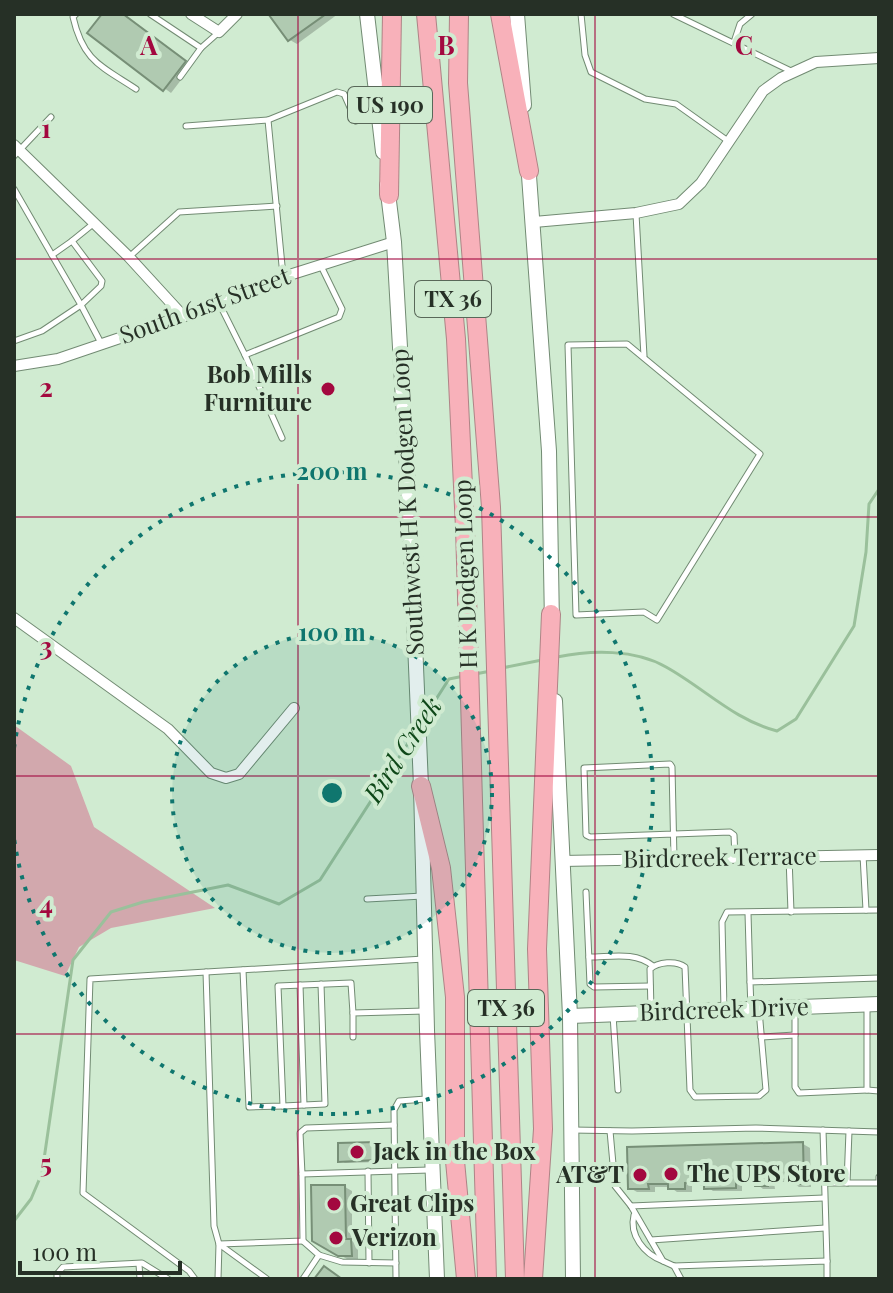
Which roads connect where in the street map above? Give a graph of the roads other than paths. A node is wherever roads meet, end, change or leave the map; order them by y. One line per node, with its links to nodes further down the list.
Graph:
1 (76, 14): 20 (lane)
2 (150, 14): 16 (lane)
3 (191, 14): 14 (street)
4 (237, 14): 14 (street)
5 (367, 14): 29 (main road, Southwest H K Dodgen Loop)
6 (392, 14): 29 (highway, US 190)
7 (426, 14): 134 (highway, H K Dodgen Loop / TX 36)
8 (459, 14): 135 (highway, H K Dodgen Loop / TX 36)
9 (500, 14): 27 (highway)
10 (517, 14): 27 (main road)
11 (581, 14): 25 (lane)
12 (673, 14): 15 (lane)
13 (752, 14): 15 (lane)
14 (219, 32): 16 (lane)
15 (734, 42): 18 (lane)
16 (201, 48): 19 (lane)
17 (879, 58): 18 (street)
18 (794, 73): 25 (street)
19 (180, 77)
20 (136, 89)
21 (51, 117): 26 (lane)
22 (268, 120): 23 (lane); 24 (lane); 30 (lane)
23 (356, 121)
24 (186, 126)
25 (729, 141): 31 (street)
26 (16, 151): 33 (street)
27 (529, 171): 32 (main road)
28 (14, 189): 36 (lane)
29 (389, 195): 35 (main road, Southwest H K Dodgen Loop / US 190)
30 (277, 206): 37 (lane); 39 (lane)
31 (636, 213): 32 (street); 46 (lane)
32 (534, 222): 49 (main road)
33 (93, 224): 34 (lane); 37 (street)
34 (72, 241): 36 (lane); 41 (lane)
35 (394, 242): 38 (street, South 61st Street); 53 (main road, Southwest H K Dodgen Loop / US 190)
36 (52, 255): 41 (lane)
37 (129, 257): 42 (street)
38 (321, 265): 39 (street, South 61st Street); 45 (lane)
39 (283, 277): 40 (street, South 61st Street)
40 (220, 304): 42 (street, South 61st Street); 45 (lane)
41 (81, 305): 43 (lane); 44 (lane)
42 (183, 316): 44 (street, South 61st Street)
43 (14, 341)
44 (102, 344): 47 (street, South 61st Street)
45 (245, 355): 48 (lane)
46 (644, 356): 46 (lane)
47 (14, 366)
48 (282, 438)
49 (551, 614): 52 (highway)
50 (14, 618): 51 (street)
51 (294, 708)
52 (551, 728): 60 (main road); 136 (highway)
53 (421, 786): 62 (main road, Southwest H K Dodgen Loop / US 190); 133 (highway)
54 (673, 834): 54 (lane); 58 (lane); 59 (lane)
55 (863, 855): 56 (street, Birdcreek Terrace); 57 (street, Birdcreek Terrace); 64 (lane)
56 (879, 855)
57 (789, 857): 58 (street, Birdcreek Terrace); 66 (lane)
58 (735, 858): 59 (street, Birdcreek Terrace)
59 (674, 859): 60 (street, Birdcreek Terrace)
60 (562, 861): 87 (main road)
61 (586, 892): 68 (lane)
62 (424, 896): 63 (lane); 69 (main road, Southwest H K Dodgen Loop / US 190)
63 (367, 899)
64 (866, 910): 65 (lane); 66 (lane)
65 (879, 910)
66 (791, 912): 67 (lane)
67 (748, 913): 74 (lane); 81 (lane)
68 (589, 957): 70 (lane); 77 (lane)
69 (425, 959): 71 (lane); 82 (main road, Southwest H K Dodgen Loop / US 190)
70 (653, 966): 77 (lane); 83 (lane)
71 (243, 970): 72 (lane); 96 (lane)
72 (206, 972): 116 (lane); 127 (lane)
73 (879, 978): 74 (lane)
74 (750, 982): 80 (lane)
75 (321, 984): 76 (lane); 84 (lane); 95 (lane)
76 (300, 985): 95 (lane); 96 (lane)
77 (650, 986): 85 (lane)
78 (873, 1004): 79 (main road, Birdcreek Drive); 92 (lane)
79 (795, 1007): 80 (main road, Birdcreek Drive); 88 (lane)
80 (755, 1009): 81 (main road, Birdcreek Drive); 90 (lane)
81 (724, 1010): 83 (main road, Birdcreek Drive)
82 (426, 1011): 84 (lane); 94 (main road, Southwest H K Dodgen Loop / US 190)
83 (689, 1011): 85 (main road, Birdcreek Drive); 90 (lane)
84 (353, 1013): 89 (lane)
85 (651, 1013): 86 (main road, Birdcreek Drive)
86 (613, 1014): 87 (main road, Birdcreek Drive); 91 (lane)
87 (570, 1016): 98 (main road)
88 (795, 1035): 90 (lane); 92 (lane)
89 (353, 1037)
90 (761, 1037)
91 (618, 1090)
92 (867, 1090): 93 (lane)
93 (879, 1091)
94 (430, 1098): 97 (lane); 104 (main road, Southwest H K Dodgen Loop / US 190)
95 (304, 1105): 96 (lane)
96 (283, 1106)
97 (394, 1125): 103 (lane); 106 (lane)
98 (571, 1130): 100 (lane); 137 (main road)
99 (823, 1130): 100 (lane); 101 (lane); 108 (lane)
100 (610, 1131): 111 (lane)
101 (849, 1131): 102 (lane); 109 (lane)
102 (879, 1132)
103 (395, 1170): 104 (lane); 105 (lane); 121 (lane)
104 (434, 1170): 132 (main road, Southwest H K Dodgen Loop / US 190)
105 (368, 1171): 106 (lane); 120 (lane)
106 (302, 1174): 115 (lane)
107 (879, 1177): 109 (lane)
108 (824, 1183): 109 (lane); 110 (lane)
109 (847, 1183)
110 (824, 1198): 111 (lane); 113 (lane)
111 (631, 1206): 112 (lane)
112 (634, 1214): 114 (lane); 118 (lane)
113 (825, 1228): 114 (lane); 119 (lane)
114 (651, 1240): 118 (lane)
115 (303, 1241): 116 (lane); 117 (lane)
116 (219, 1244): 128 (lane); 129 (lane)
117 (319, 1255): 120 (lane); 130 (lane)
118 (663, 1261): 123 (lane)
119 (827, 1261): 123 (lane); 139 (lane)
120 (369, 1263): 121 (lane)
121 (396, 1263): 131 (lane)
122 (139, 1264): 124 (lane); 125 (lane); 126 (lane)
123 (674, 1266): 138 (lane)
124 (57, 1279)
125 (140, 1279)
126 (168, 1279)
127 (195, 1279)
128 (218, 1279)
129 (267, 1279)
130 (303, 1279)
131 (396, 1279)
132 (437, 1279)
133 (466, 1279)
134 (487, 1279)
135 (515, 1279)
136 (533, 1279)
137 (573, 1279)
138 (681, 1279)
139 (827, 1279)

